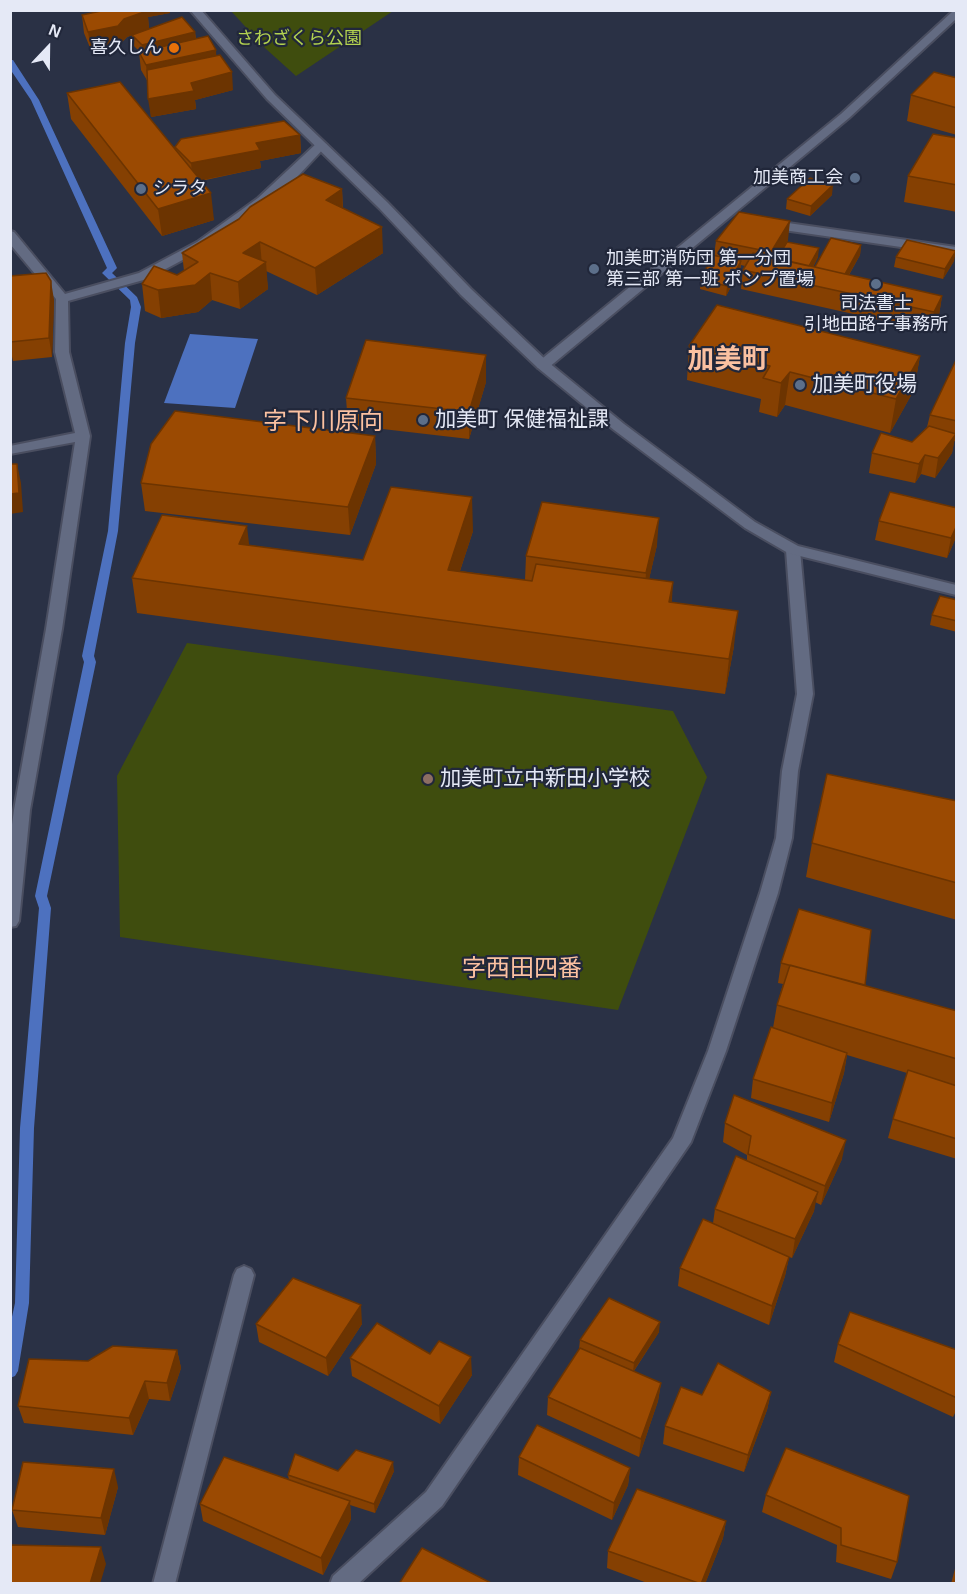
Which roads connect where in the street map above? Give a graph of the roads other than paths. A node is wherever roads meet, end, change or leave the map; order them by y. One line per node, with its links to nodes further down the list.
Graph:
1 (195, 10): 3 (street)
2 (957, 14): 4 (street)
3 (321, 145): 7 (street); 8 (street)
4 (728, 213): 6 (street); 8 (street)
5 (10, 235): 7 (street)
6 (957, 251)
7 (62, 299): 9 (street)
8 (543, 365): 11 (street)
9 (83, 436): 10 (street); 13 (street)
10 (10, 450)
11 (793, 550): 12 (street); 16 (street)
12 (957, 590)
13 (10, 921)
14 (244, 1275): 15 (street)
15 (164, 1584)
16 (341, 1584)

